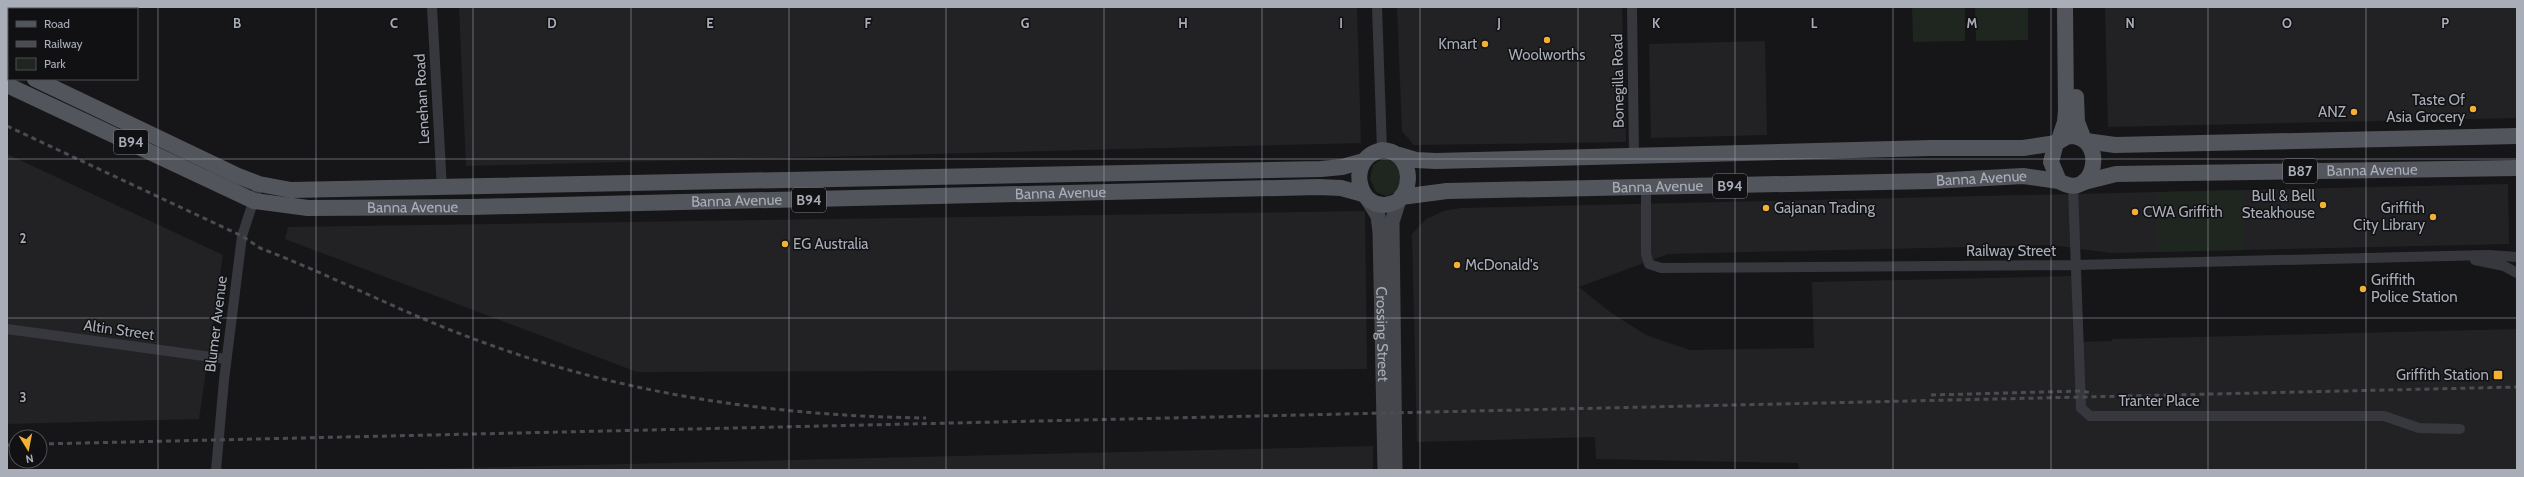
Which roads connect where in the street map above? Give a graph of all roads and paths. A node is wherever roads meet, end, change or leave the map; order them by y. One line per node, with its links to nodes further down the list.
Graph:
1 (432, 7): 19 (street, Lenehan Road)
2 (1377, 7): 11 (street)
3 (1632, 7): 13 (street, Bonegilla Road)
4 (2065, 7): 10 (main road)
5 (2076, 7): 9 (main road)
6 (37, 80): 17 (main road, B94)
7 (7, 84): 22 (main road, B94)
8 (2517, 136): 9 (main road, Banna Avenue / B87)
9 (2085, 140): 10 (main road, B87); 16 (main road)
10 (2057, 142): 13 (main road, Banna Avenue / B94); 16 (main road)
11 (1382, 150): 12 (main road, B94); 14 (main road, B94)
12 (1399, 155): 13 (main road, Banna Avenue / B94); 21 (main road)
13 (1634, 155)
14 (1364, 161): 19 (main road, Banna Avenue / B94); 20 (main road)
15 (2517, 168): 16 (main road, Banna Avenue / B87)
16 (2072, 183): 18 (main road, Banna Avenue / B94); 26 (street, Tranter Place)
17 (259, 184): 19 (main road, Banna Avenue / B94); 22 (street, Blumer Avenue)
18 (1646, 188): 21 (main road, Banna Avenue / B94); 26 (street, Railway Street)
19 (442, 189): 23 (main road)
20 (1366, 197): 21 (main road, B94); 23 (main road, Banna Avenue / B94); 32 (main road, Crossing Street)
21 (1400, 199): 33 (main road, Crossing Street)
22 (254, 201): 23 (main road, Banna Avenue / B94); 29 (street, Blumer Avenue)
23 (443, 208)
24 (2451, 257): 25 (street, Railway Street); 26 (street, Railway Street); 27 (street, Railway Street)
25 (2517, 257)
26 (2076, 265): 30 (street, Tranter Place)
27 (2517, 273)
28 (7, 330): 29 (street, Altin Street)
29 (226, 360): 31 (street, Blumer Avenue)
30 (2460, 429)
31 (216, 470)
32 (1385, 470)
33 (1395, 470)

